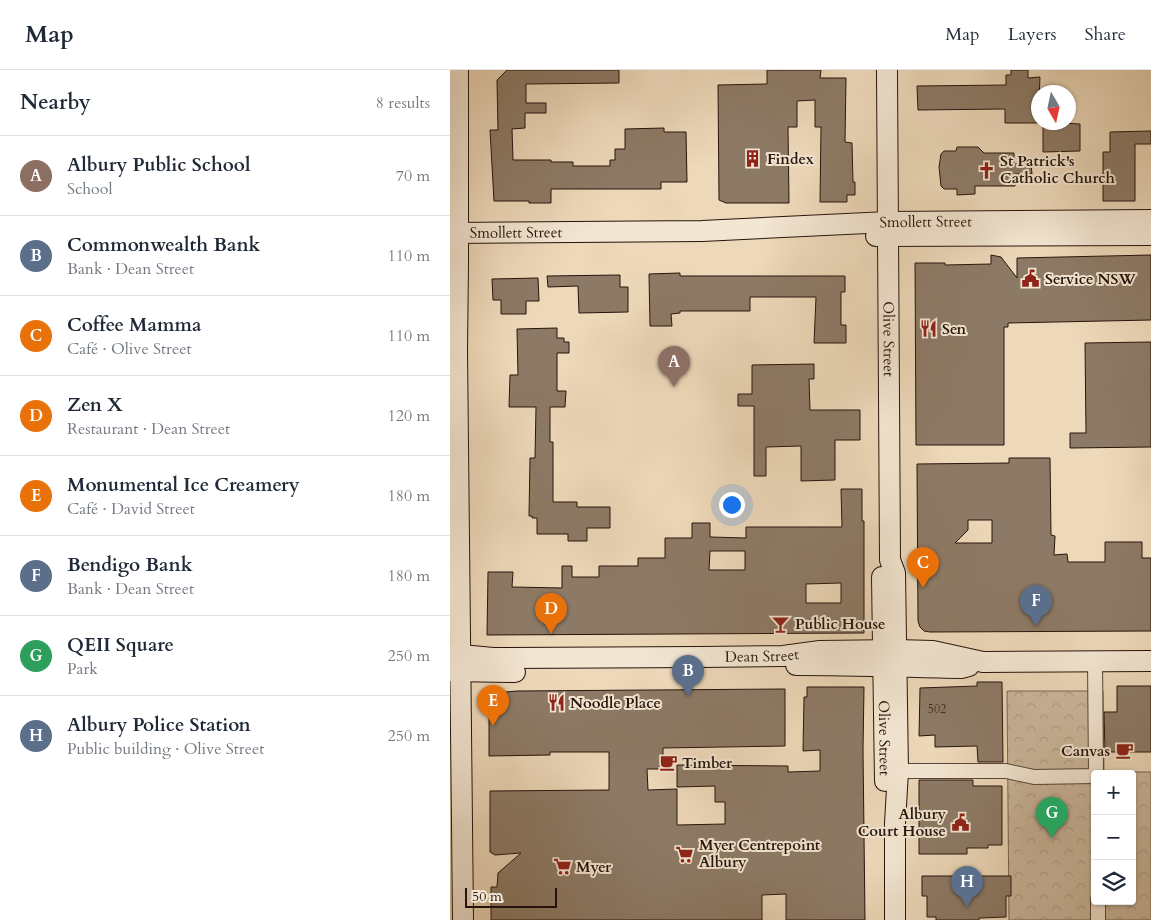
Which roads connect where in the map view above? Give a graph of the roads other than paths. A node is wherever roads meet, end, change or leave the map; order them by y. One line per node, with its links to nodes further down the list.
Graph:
1 (458, 70): 6 (street)
2 (887, 70): 5 (street, Olive Street)
3 (1151, 220): 4 (street, Smollett Street)
4 (1011, 228): 5 (street, Smollett Street); 7 (street, Smollett Street)
5 (888, 229): 6 (street, Smollett Street); 9 (street, Olive Street)
6 (454, 233): 8 (street)
7 (1151, 235)
8 (453, 350): 12 (street)
9 (890, 659): 10 (street, Dean Street); 12 (street, Dean Street); 14 (street, Olive Street); 16 (street, Olive Street)
10 (1095, 661): 11 (street, Dean Street); 13 (street)
11 (1151, 661)
12 (455, 663): 18 (street)
13 (1095, 770)
14 (898, 771): 15 (street); 16 (street, Olive Street)
15 (1091, 775)
16 (890, 877): 19 (street, Olive Street); 20 (street, Olive Street)
17 (1098, 905): 21 (street)
18 (463, 920)
19 (886, 920)
20 (895, 920)
21 (1098, 920)

